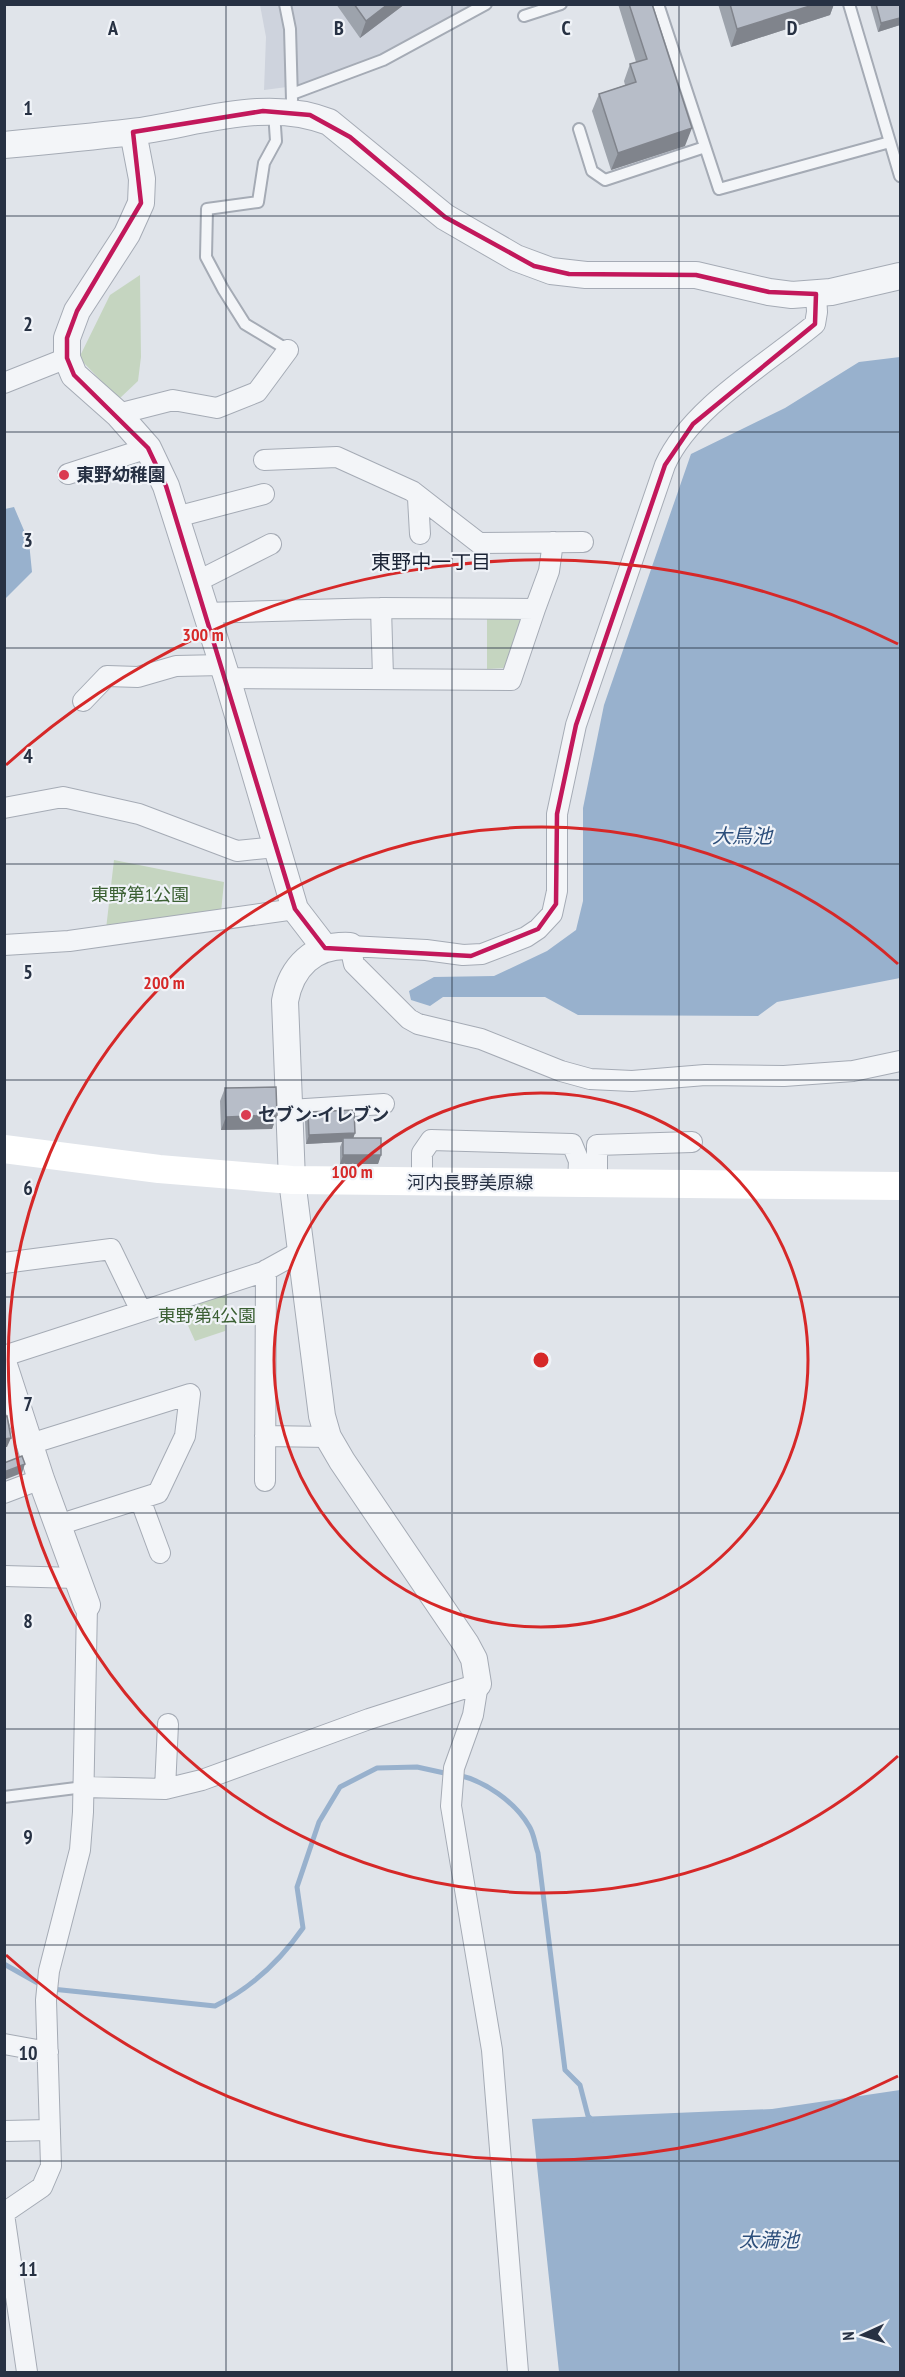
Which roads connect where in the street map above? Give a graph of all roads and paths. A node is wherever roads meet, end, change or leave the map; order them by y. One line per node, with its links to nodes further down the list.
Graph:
1 (285, 4): 7 (lane)
2 (486, 4): 7 (lane)
3 (561, 4): 6 (lane)
4 (658, 4): 12 (lane)
5 (849, 4): 10 (lane)
6 (524, 16)
7 (286, 106): 9 (street); 15 (street); 16 (lane)
8 (579, 129): 12 (lane)
9 (133, 132): 11 (street); 17 (street)
10 (890, 142): 12 (lane); 13 (lane)
11 (4, 145)
12 (705, 147)
13 (900, 176)
14 (900, 276): 15 (street)
15 (816, 294): 41 (street)
16 (288, 350): 19 (street)
17 (67, 358): 18 (street); 19 (street)
18 (4, 383)
19 (118, 414): 20 (street)
20 (148, 448): 22 (street); 25 (street)
21 (264, 460): 24 (street)
22 (68, 474)
23 (264, 494): 25 (street)
24 (418, 498): 26 (street); 27 (street)
25 (176, 517): 30 (street)
26 (420, 534)
27 (553, 542): 28 (street); 32 (street)
28 (584, 542)
29 (271, 544): 30 (street)
30 (196, 582): 33 (street)
31 (381, 608): 32 (street); 33 (street); 35 (street)
32 (535, 609): 35 (street)
33 (205, 613): 34 (street)
34 (225, 672): 35 (street); 36 (street); 38 (street)
35 (383, 677)
36 (83, 701)
37 (4, 808): 38 (street)
38 (276, 847): 39 (street)
39 (295, 909): 40 (street); 41 (street)
40 (4, 945)
41 (338, 947): 42 (street); 44 (street)
42 (900, 1062)
43 (384, 1104): 44 (street)
44 (290, 1110): 47 (street)
45 (692, 1142): 49 (street)
46 (4, 1149): 47 (main road, 河内長野美原線)
47 (292, 1180): 48 (main road, 河内長野美原線); 51 (street)
48 (422, 1183): 49 (main road, 河内長野美原線); 49 (street)
49 (587, 1183): 50 (main road, 河内長野美原線)
50 (900, 1186)
51 (301, 1251): 53 (street); 59 (street)
52 (4, 1263): 54 (street)
53 (266, 1270): 54 (street); 58 (street)
54 (141, 1311): 55 (street)
55 (4, 1356)
56 (4, 1365): 57 (street)
57 (9, 1391): 60 (street)
58 (265, 1436): 59 (street); 62 (street)
59 (328, 1437): 70 (street)
60 (30, 1444): 61 (street); 64 (street)
61 (41, 1479): 63 (street); 65 (street)
62 (265, 1481)
63 (4, 1493)
64 (140, 1499): 65 (street); 66 (street)
65 (58, 1525): 68 (street)
66 (160, 1553)
67 (4, 1576): 68 (street)
68 (77, 1578): 69 (street)
69 (87, 1605): 72 (street)
70 (478, 1684): 73 (street); 81 (street)
71 (168, 1724): 73 (street)
72 (84, 1787): 73 (street); 74 (lane); 76 (street)
73 (165, 1789)
74 (4, 1797)
75 (4, 2044): 76 (street)
76 (48, 2052): 78 (street)
77 (4, 2130): 78 (street)
78 (50, 2130): 79 (street)
79 (4, 2213): 80 (street)
80 (27, 2373)
81 (518, 2373)

